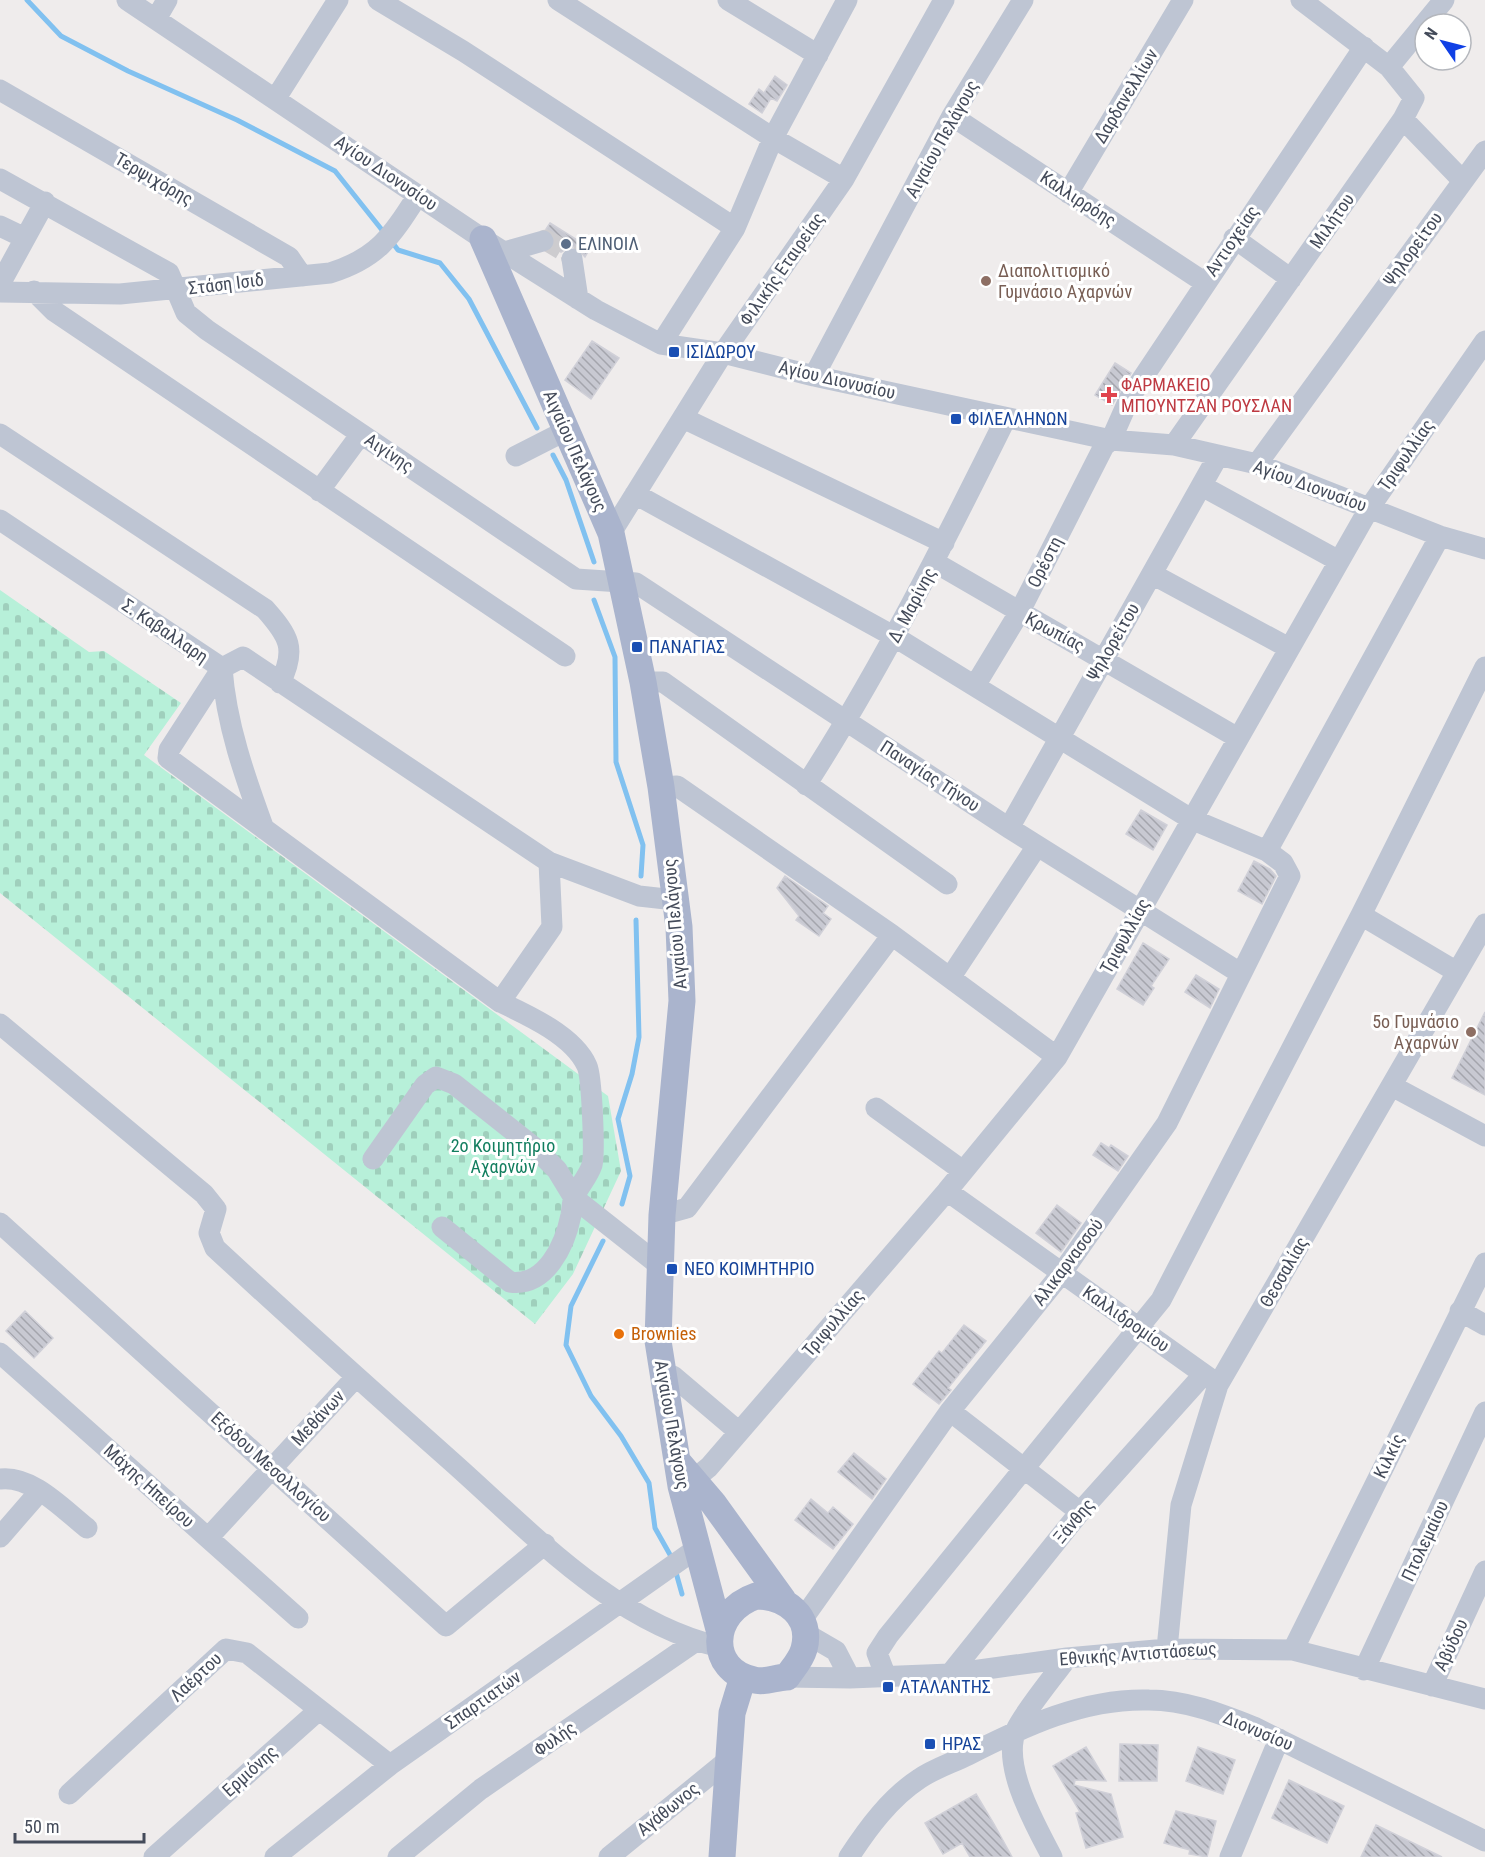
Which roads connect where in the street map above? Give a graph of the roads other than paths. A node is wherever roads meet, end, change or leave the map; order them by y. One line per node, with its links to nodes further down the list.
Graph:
1 (127, 0): 13 (street, Αγίου Διονυσίου)
2 (167, 0): 13 (street)
3 (339, 0): 18 (street)
4 (378, 0): 30 (street)
5 (558, 0): 21 (street)
6 (728, 0): 15 (street)
7 (846, 0): 15 (street)
8 (944, 0): 25 (street, Φιλικής Εταιρείας)
9 (1023, 0): 19 (street, Αιγαίου Πελάγους)
10 (1183, 0): 26 (street, Δαρδανελλίων)
11 (1301, 0): 14 (street)
12 (1444, 0): 16 (street)
13 (156, 19): 18 (street, Αγίου Διονυσίου)
14 (1364, 47): 16 (street); 32 (street, Αντιοχείας)
15 (818, 56): 21 (street)
16 (1389, 67): 20 (street, Μιλήτου)
17 (0, 90): 36 (street, Τερψιχόρης)
18 (276, 98): 27 (street, Αγίου Διονυσίου)
19 (952, 116): 26 (street, Καλλιρρόης); 47 (street, Αιγαίου Πελάγους)
20 (1403, 119): 23 (street); 37 (street, Μιλήτου)
21 (773, 138): 25 (street); 30 (street)
22 (1485, 151): 23 (street, Ψηλορείτου)
23 (1473, 178): 57 (street, Ψηλορείτου)
24 (0, 179): 28 (street, Αιγίνης)
25 (844, 179): 46 (street, Φιλικής Εταιρείας)
26 (1068, 193): 38 (street, Καλλιρρόης)
27 (417, 195): 34 (street, Αγίου Διονυσίου); 36 (street, Στάση Ισιδ)
28 (45, 202): 31 (street); 40 (street, Αιγίνης)
29 (0, 226): 31 (street)
30 (735, 228): 45 (street)
31 (25, 238): 39 (street)
32 (1234, 238): 37 (street); 38 (street, Αντιοχείας)
33 (543, 241): 34 (street)
34 (493, 245): 43 (street, Αγίου Διονυσίου); 50 (main road, Αιγαίου Πελάγους)
35 (572, 259): 43 (street)
36 (302, 276): 40 (street, Στάση Ισιδ)
37 (1291, 279): 54 (street, Μιλήτου)
38 (1204, 282): 53 (street, Αντιοχείας)
39 (0, 284)
40 (178, 290): 41 (street, Στάση Ισιδ); 52 (street, Αιγίνης)
41 (34, 291): 42 (street, Στάση Ισιδ); 59 (street)
42 (0, 292)
43 (578, 299): 45 (street, Αγίου Διονυσίου)
44 (1485, 341): 61 (street, Τριφυλλίας)
45 (661, 344): 46 (street, Αγίου Διονυσίου)
46 (723, 353): 47 (street, Αγίου Διονυσίου); 49 (street, Φιλικής Εταιρείας)
47 (814, 376): 48 (street, Αγίου Διονυσίου)
48 (1006, 417): 53 (street, Αγίου Διονυσίου); 65 (street, Δ. Μαρίνης)
49 (683, 418): 60 (street, Φιλικής Εταιρείας); 65 (street)
50 (567, 430): 55 (street); 63 (main road, Αιγαίου Πελάγους)
51 (0, 434): 79 (street)
52 (361, 434): 59 (street); 70 (street, Αιγίνης)
53 (1111, 440): 54 (street, Αγίου Διονυσίου); 71 (street, Ορέστη)
54 (1174, 445): 56 (street, Αγίου Διονυσίου)
55 (516, 456)
56 (1218, 456): 57 (street, Αγίου Διονυσίου); 58 (street, Ψηλορείτου)
57 (1257, 464): 61 (street, Αγίου Διονυσίου)
58 (1202, 486): 67 (street); 69 (street, Ψηλορείτου)
59 (319, 491): 74 (street)
60 (635, 494): 63 (street, Φιλικής Εταιρείας); 72 (street)
61 (1370, 507): 64 (street, Αγίου Διονυσίου); 67 (street, Τριφυλλίας)
62 (0, 520): 77 (street, Σ. Καβαλλαρη)
63 (611, 533): 70 (main road, Αιγαίου Πελάγους)
64 (1440, 536): 66 (street, Αγίου Διονυσίου); 90 (street)
65 (944, 543): 68 (street, Δ. Μαρίνης)
66 (1485, 549)
67 (1339, 561): 73 (street, Τριφυλλίας)
68 (934, 562): 71 (street, Κρωπίας); 72 (street, Δ. Μαρίνης)
69 (1152, 574): 73 (street); 75 (street, Ψηλορείτου)
70 (621, 580): 78 (main road, Αιγαίου Πελάγους); 81 (street, Παναγίας Τήνου)
71 (1019, 613): 75 (street, Κρωπίας); 80 (street, Ορέστη)
72 (895, 637): 80 (street); 81 (street, Δ. Μαρίνης)
73 (1289, 648): 83 (street, Τριφυλλίας)
74 (565, 656)
75 (1104, 658): 82 (street, Ψηλορείτου); 83 (street, Κρωπίας)
76 (1485, 667): 95 (street)
77 (222, 669): 79 (street); 88 (street, Σ. Καβαλλαρη); 88 (street)
78 (643, 682): 84 (street); 85 (main road, Αιγαίου Πελάγους)
79 (280, 683): 91 (street)
80 (976, 684): 82 (street)
81 (847, 721): 84 (street, Δ. Μαρίνης); 87 (street, Παναγίας Τήνου)
82 (1058, 738): 86 (street); 87 (street, Ψηλορείτου)
83 (1238, 738): 86 (street, Τριφυλλίας)
84 (806, 785): 92 (street)
85 (661, 787): 93 (main road, Αιγαίου Πελάγους); 97 (street)
86 (1191, 819): 90 (street); 94 (street, Τριφυλλίας)
87 (1009, 828): 89 (street, Παναγίας Τήνου)
88 (264, 829): 101 (street)
89 (1037, 846): 94 (street, Παναγίας Τήνου); 100 (street)
90 (1267, 851): 99 (street, Αλικαρνασσού)
91 (549, 862): 93 (street); 101 (street)
92 (947, 884)
93 (675, 900): 111 (main road, Αιγαίου Πελάγους)
94 (1139, 911): 99 (street, Παναγίας Τήνου); 103 (street, Τριφυλλίας)
95 (1361, 915): 98 (street); 119 (street)
96 (1485, 924): 98 (street, Θεσσαλίας)
97 (892, 935): 100 (street); 111 (street)
98 (1457, 972): 104 (street, Θεσσαλίας)
99 (1240, 973): 116 (street, Αλικαρνασσού)
100 (950, 978): 103 (street)
101 (500, 1002): 110 (street)
102 (0, 1024): 121 (street)
103 (1057, 1057): 108 (street, Τριφυλλίας)
104 (1392, 1086): 106 (street); 123 (street, Θεσσαλίας)
105 (876, 1108): 108 (street)
106 (1485, 1136)
107 (374, 1159): 110 (street)
108 (963, 1171): 109 (street, Τριφυλλίας)
109 (947, 1191): 116 (street, Καλλιδρομίου); 126 (street, Τριφυλλίας)
110 (574, 1198): 113 (street); 115 (street)
111 (662, 1215): 115 (main road, Αιγαίου Πελάγους)
112 (0, 1222): 128 (street, Εξόδου Μεσολλογίου)
113 (442, 1227)
114 (1485, 1263): 117 (street, Κιλκίς)
115 (659, 1265): 122 (main road, Αιγαίου Πελάγους)
116 (1060, 1274): 119 (street, Καλλιδρομίου); 124 (street, Αλικαρνασσού)
117 (1460, 1311): 118 (street); 145 (street, Κιλκίς)
118 (1485, 1325)
119 (1140, 1327): 123 (street, Καλλιδρομίου); 127 (street)
120 (0, 1353): 135 (street, Μάχης Ηπείρου)
121 (356, 1377): 128 (street, Μεθάνων); 136 (street)
122 (663, 1378): 126 (street); 129 (main road, Αιγαίου Πελάγους)
123 (1211, 1379): 132 (street, Ξάνθης); 144 (street, Θεσσαλίας)
124 (950, 1411): 127 (street); 142 (street, Αλικαρνασσού)
125 (1485, 1412): 147 (street, Πτολεμαίου)
126 (740, 1432): 129 (street, Τριφυλλίας)
127 (1024, 1467): 132 (street); 151 (street)
128 (273, 1468): 135 (street, Μεθάνων); 136 (street, Εξόδου Μεσολλογίου)
129 (685, 1470): 137 (main road, Αιγαίου Πελάγους); 139 (main road)
130 (0, 1479): 131 (street)
131 (40, 1491): 133 (street); 134 (street)
132 (1080, 1512): 148 (street, Ξάνθης)
133 (87, 1528)
134 (0, 1537)
135 (208, 1538): 141 (street, Μάχης Ηπείρου)
136 (545, 1544): 140 (street)
137 (696, 1549): 140 (street, Σπαρτιατών); 143 (main road, Αιγαίου Πελάγους)
138 (1485, 1571): 153 (street, Αβύδου)
139 (783, 1600): 142 (main road); 143 (main road)
140 (619, 1604): 143 (street); 159 (street, Σπαρτιατών)
141 (298, 1618)
142 (803, 1626): 150 (main road); 152 (street)
143 (712, 1640): 149 (main road); 164 (street, Φυλής)
144 (1167, 1649): 145 (street, Εθνικής Αντιστάσεως); 146 (street, Εθνικής Αντιστάσεως)
145 (1293, 1650): 147 (street, Εθνικής Αντιστάσεως)
146 (1067, 1658): 148 (street, Εθνικής Αντιστάσεως); 156 (street)
147 (1364, 1670): 153 (street, Εθνικής Αντιστάσεως)
148 (950, 1674): 151 (street, Εθνικής Αντιστάσεως)
149 (743, 1677): 150 (main road); 158 (main road)
150 (787, 1677): 152 (street, Εθνικής Αντιστάσεως)
151 (886, 1677): 152 (street, Εθνικής Αντιστάσεως)
152 (850, 1678)
153 (1432, 1686): 154 (street, Εθνικής Αντιστάσεως)
154 (1485, 1699)
155 (319, 1710): 159 (street, Λαέρτου); 160 (street, Λαέρτου); 162 (street, Ερμιόνης)
156 (1015, 1731): 157 (street, Διονυσίου); 167 (street, Διονυσίου); 168 (street)
157 (1279, 1739): 161 (street, Διονυσίου); 169 (street)
158 (727, 1761): 165 (street, Αγάθωνος); 166 (main road)
159 (390, 1765): 163 (street, Σπαρτιατών)
160 (69, 1794)
161 (1485, 1841)
162 (154, 1857)
163 (275, 1857)
164 (398, 1857)
165 (609, 1857)
166 (722, 1857)
167 (849, 1857)
168 (1052, 1857)
169 (1230, 1857)

